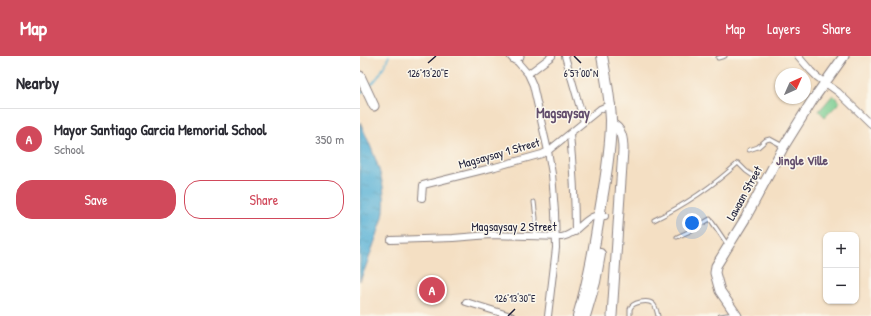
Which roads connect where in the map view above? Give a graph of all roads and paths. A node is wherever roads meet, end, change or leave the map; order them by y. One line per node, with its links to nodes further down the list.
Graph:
1 (552, 56): 10 (street)
2 (565, 56): 15 (street)
3 (602, 56): 13 (main road)
4 (607, 56): 13 (main road)
5 (725, 56): 9 (lane)
6 (798, 56): 12 (street)
7 (844, 56): 12 (street, Lawaan Street)
8 (516, 57): 10 (street)
9 (718, 58)
10 (528, 74): 21 (street)
11 (360, 76): 14 (street)
12 (825, 83): 17 (street); 19 (street, Lawaan Street)
13 (612, 105): 15 (street, Magsaysay 1 Street); 16 (main road)
14 (374, 106)
15 (584, 122): 18 (street, Magsaysay 1 Street)
16 (613, 122): 25 (main road); 39 (street)
17 (871, 124)
18 (570, 134): 21 (street, Magsaysay 1 Street); 27 (street)
19 (784, 146): 20 (lane); 22 (street, Lawaan Street)
20 (749, 150)
21 (548, 151): 23 (street, Magsaysay 1 Street); 30 (street)
22 (763, 184): 26 (lane); 32 (street, Lawaan Street)
23 (422, 198)
24 (534, 202): 28 (lane)
25 (602, 216): 27 (street, Magsaysay 2 Street); 37 (main road); 38 (main road)
26 (654, 220)
27 (575, 232): 30 (street, Magsaysay 2 Street)
28 (535, 237): 30 (street, Magsaysay 2 Street); 31 (street, Magsaysay 2 Street)
29 (676, 237): 32 (lane)
30 (556, 238): 36 (street)
31 (391, 240)
32 (728, 246): 34 (street, Lawaan Street)
33 (466, 302): 35 (street)
34 (739, 315): 42 (lane)
35 (511, 316)
36 (548, 316)
37 (578, 316)
38 (585, 316)
39 (612, 316)
40 (630, 316): 41 (lane)
41 (658, 316)
42 (720, 316)

